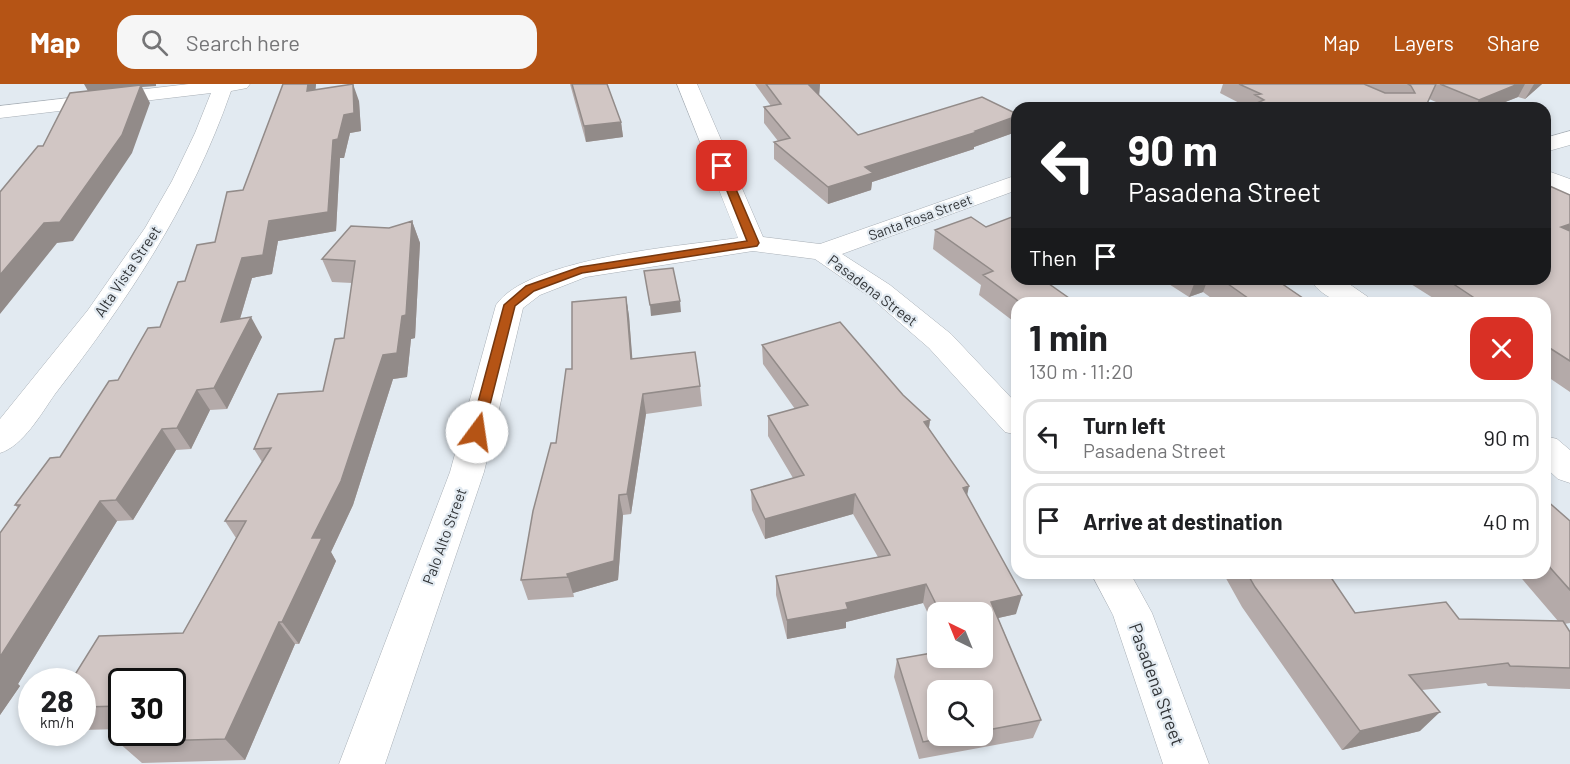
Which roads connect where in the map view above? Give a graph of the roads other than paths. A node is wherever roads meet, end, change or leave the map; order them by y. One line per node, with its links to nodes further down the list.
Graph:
1 (687, 84): 9 (street)
2 (229, 85): 3 (street); 14 (street, Alta Vista Street)
3 (0, 112)
4 (1570, 138): 5 (street)
5 (1551, 143)
6 (1551, 180): 8 (street)
7 (1011, 184): 10 (street, Santa Rosa Street)
8 (1570, 188)
9 (753, 243): 10 (street, Pasadena Street); 18 (street, Palo Alto Street)
10 (822, 252): 13 (street, Pasadena Street)
11 (1332, 285): 12 (street)
12 (1350, 297)
13 (1011, 418)
14 (0, 441)
15 (1551, 453): 16 (street)
16 (1570, 470)
17 (1113, 579): 19 (street, Pasadena Street)
18 (362, 764)
19 (1186, 764)

